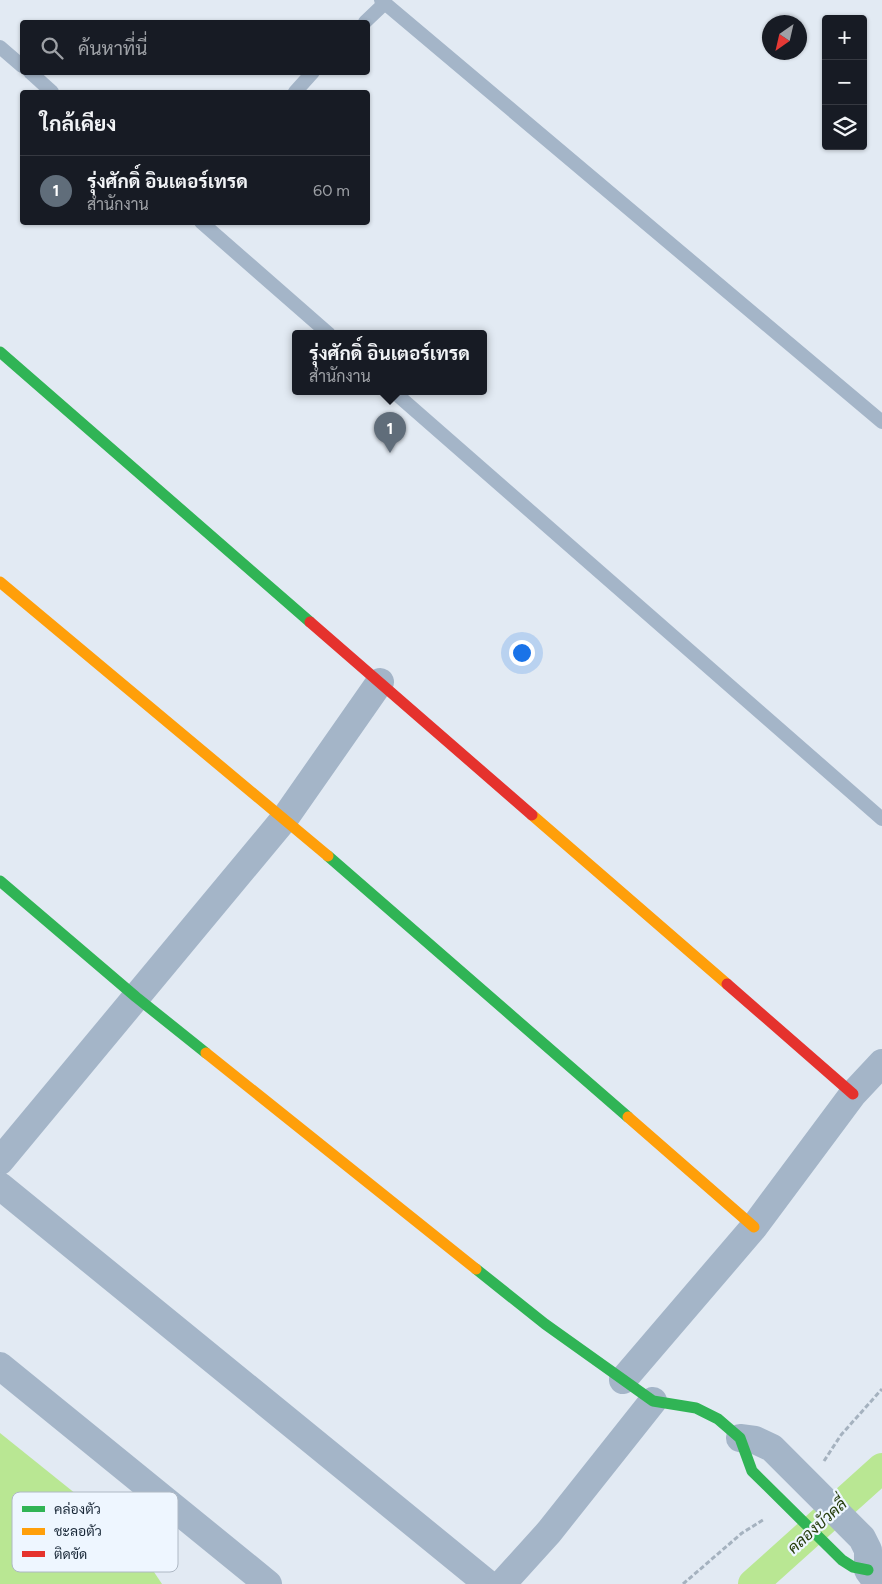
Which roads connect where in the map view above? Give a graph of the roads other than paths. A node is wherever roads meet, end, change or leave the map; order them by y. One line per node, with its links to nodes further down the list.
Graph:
1 (383, 2): 2 (lane); 13 (lane)
2 (367, 20)
3 (0, 46): 4 (lane)
4 (20, 64)
5 (33, 75): 7 (lane)
6 (310, 75): 8 (lane)
7 (50, 90)
8 (297, 90)
9 (204, 225): 10 (lane)
10 (324, 330)
11 (0, 352): 15 (street)
12 (397, 395): 17 (lane)
13 (882, 422)
14 (0, 582): 16 (street)
15 (380, 682): 16 (street); 21 (street)
16 (285, 818): 19 (street); 24 (street)
17 (882, 819)
18 (0, 881): 19 (street)
19 (136, 997): 22 (street); 26 (street)
20 (882, 1063): 21 (street)
21 (853, 1094): 24 (street)
22 (0, 1161)
23 (0, 1186): 33 (street)
24 (754, 1228): 26 (street)
25 (0, 1366): 29 (street)
26 (624, 1380): 27 (street)
27 (652, 1401): 28 (street); 34 (street)
28 (740, 1438): 31 (street); 31 (street)
29 (155, 1492)
30 (178, 1511): 32 (street)
31 (873, 1577)
32 (268, 1584)
33 (488, 1584)
34 (502, 1584)

